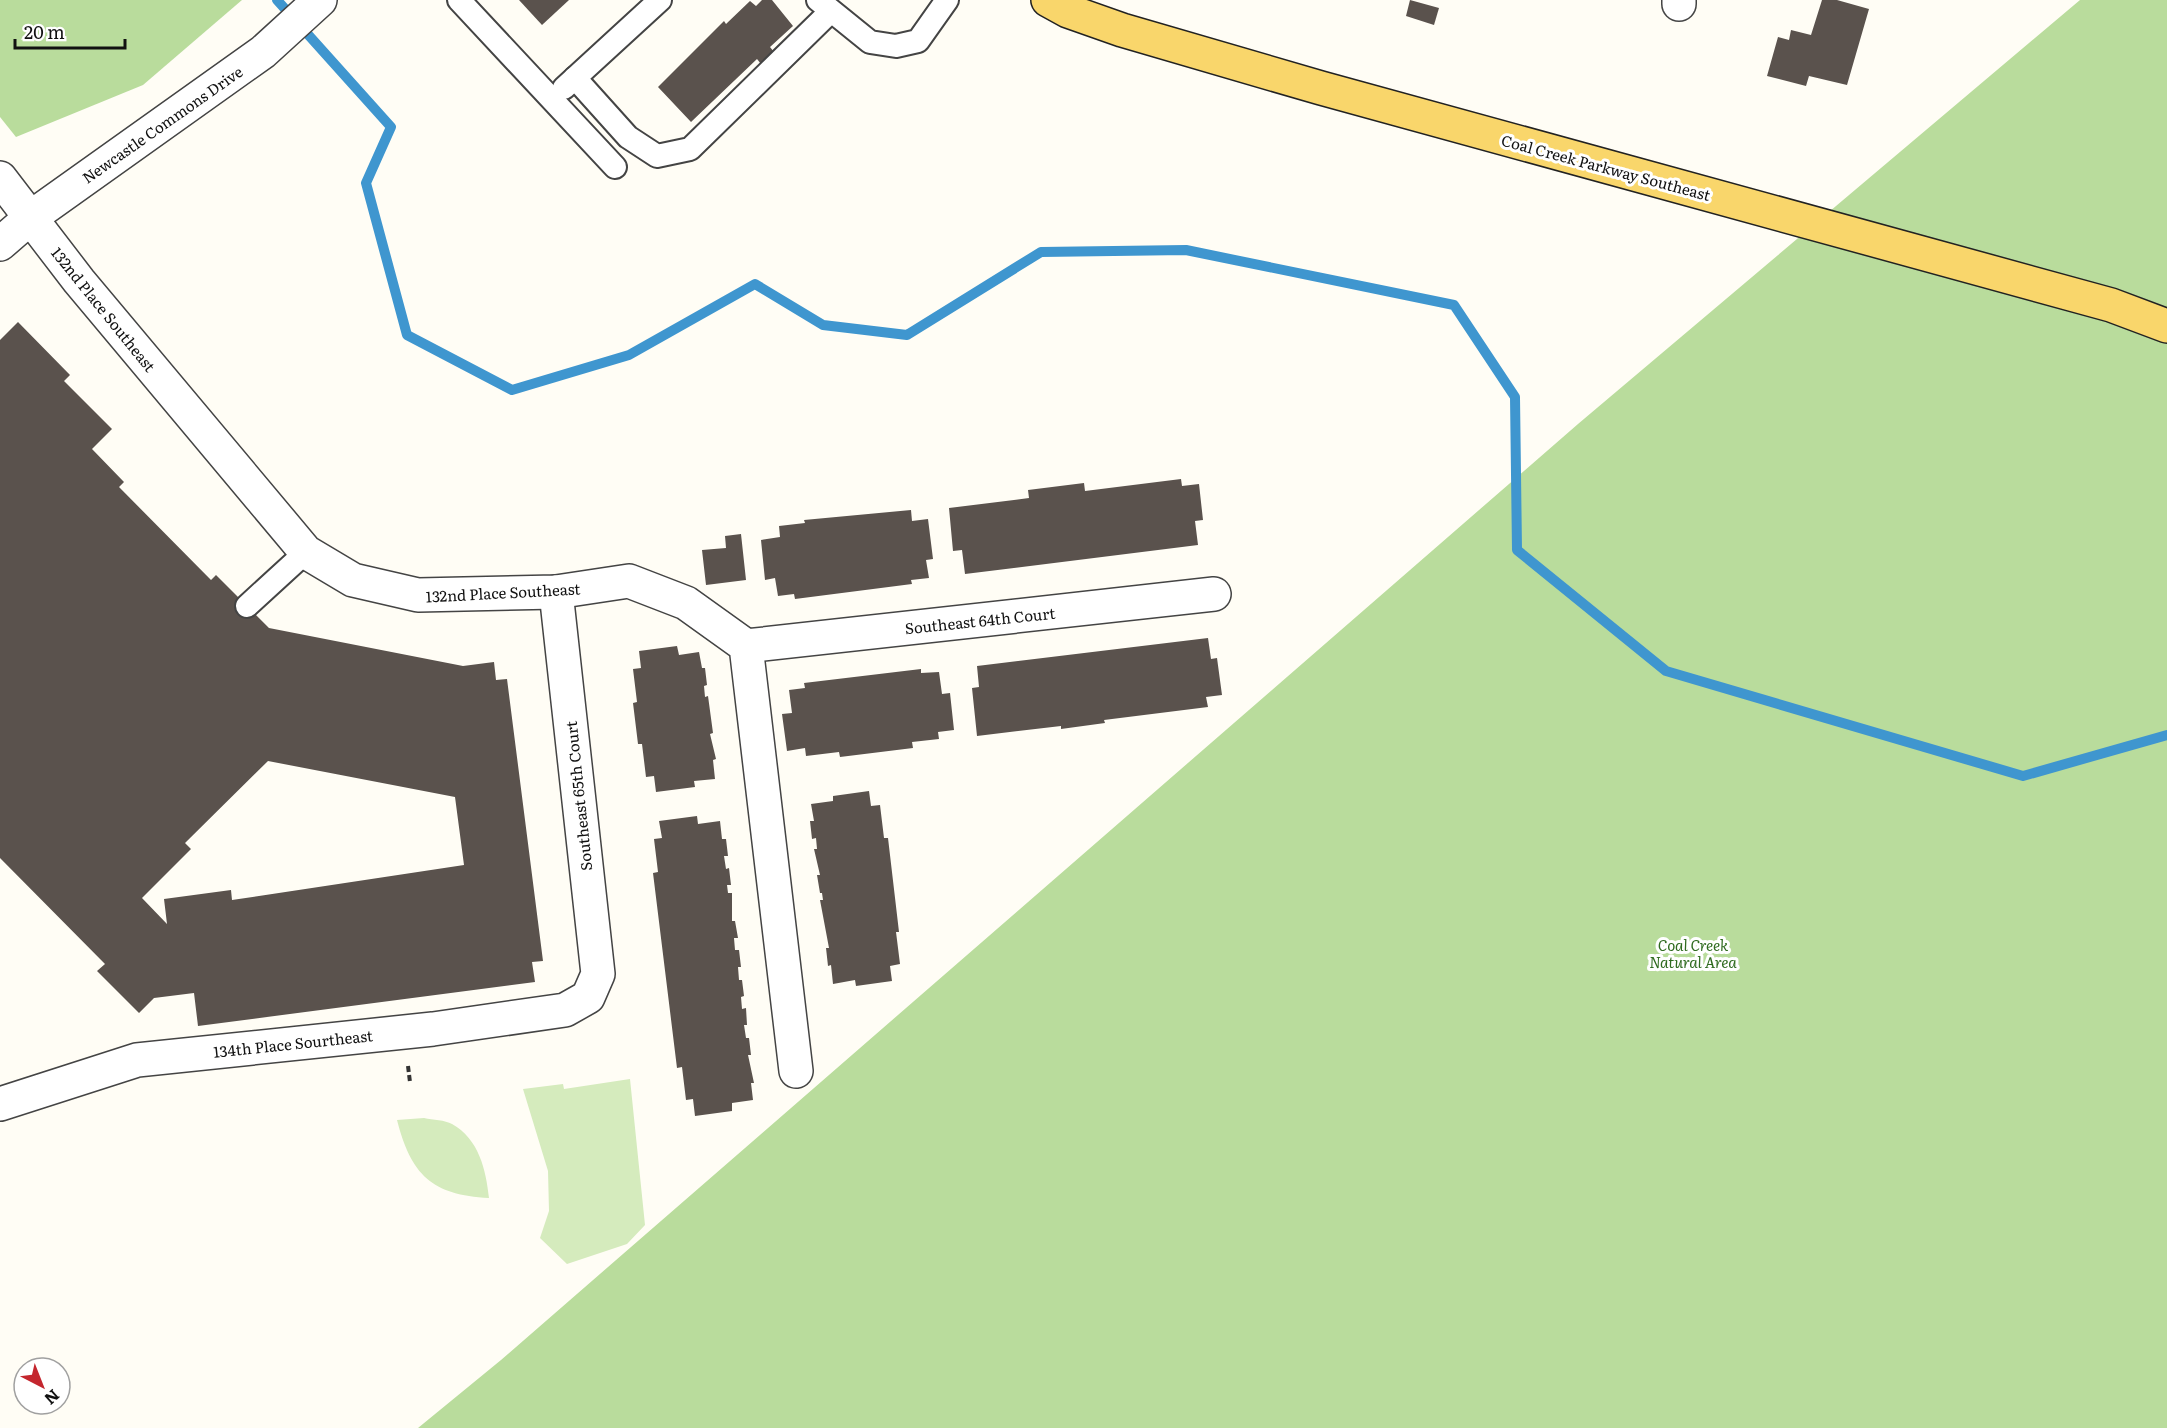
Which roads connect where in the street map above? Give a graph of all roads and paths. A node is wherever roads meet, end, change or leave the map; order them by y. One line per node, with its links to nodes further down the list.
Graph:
1 (320, 0): 11 (street, Newcastle Commons Drive)
2 (459, 0): 8 (lane)
3 (660, 0): 7 (lane)
4 (947, 0): 6 (lane)
5 (1048, 0): 13 (main road, Coal Creek Parkway Southeast)
6 (824, 6): 7 (lane)
7 (575, 78): 8 (lane)
8 (552, 99): 9 (lane)
9 (615, 167)
10 (0, 178): 11 (street, 132nd Place Southeast)
11 (30, 218): 12 (street, Newcastle Commons Drive); 14 (street, 132nd Place Southeast)
12 (0, 244)
13 (2167, 326)
14 (306, 552): 15 (street, 132nd Place Southeast); 17 (lane)
15 (556, 592): 18 (street, 132nd Place Southeast); 19 (street, Southeast 65th Court)
16 (1214, 594): 18 (street, Southeast 64th Court)
17 (247, 606)
18 (746, 646): 20 (street)
19 (588, 997): 21 (street, 134th Place Sourtheast)
20 (796, 1071)
21 (0, 1104)

